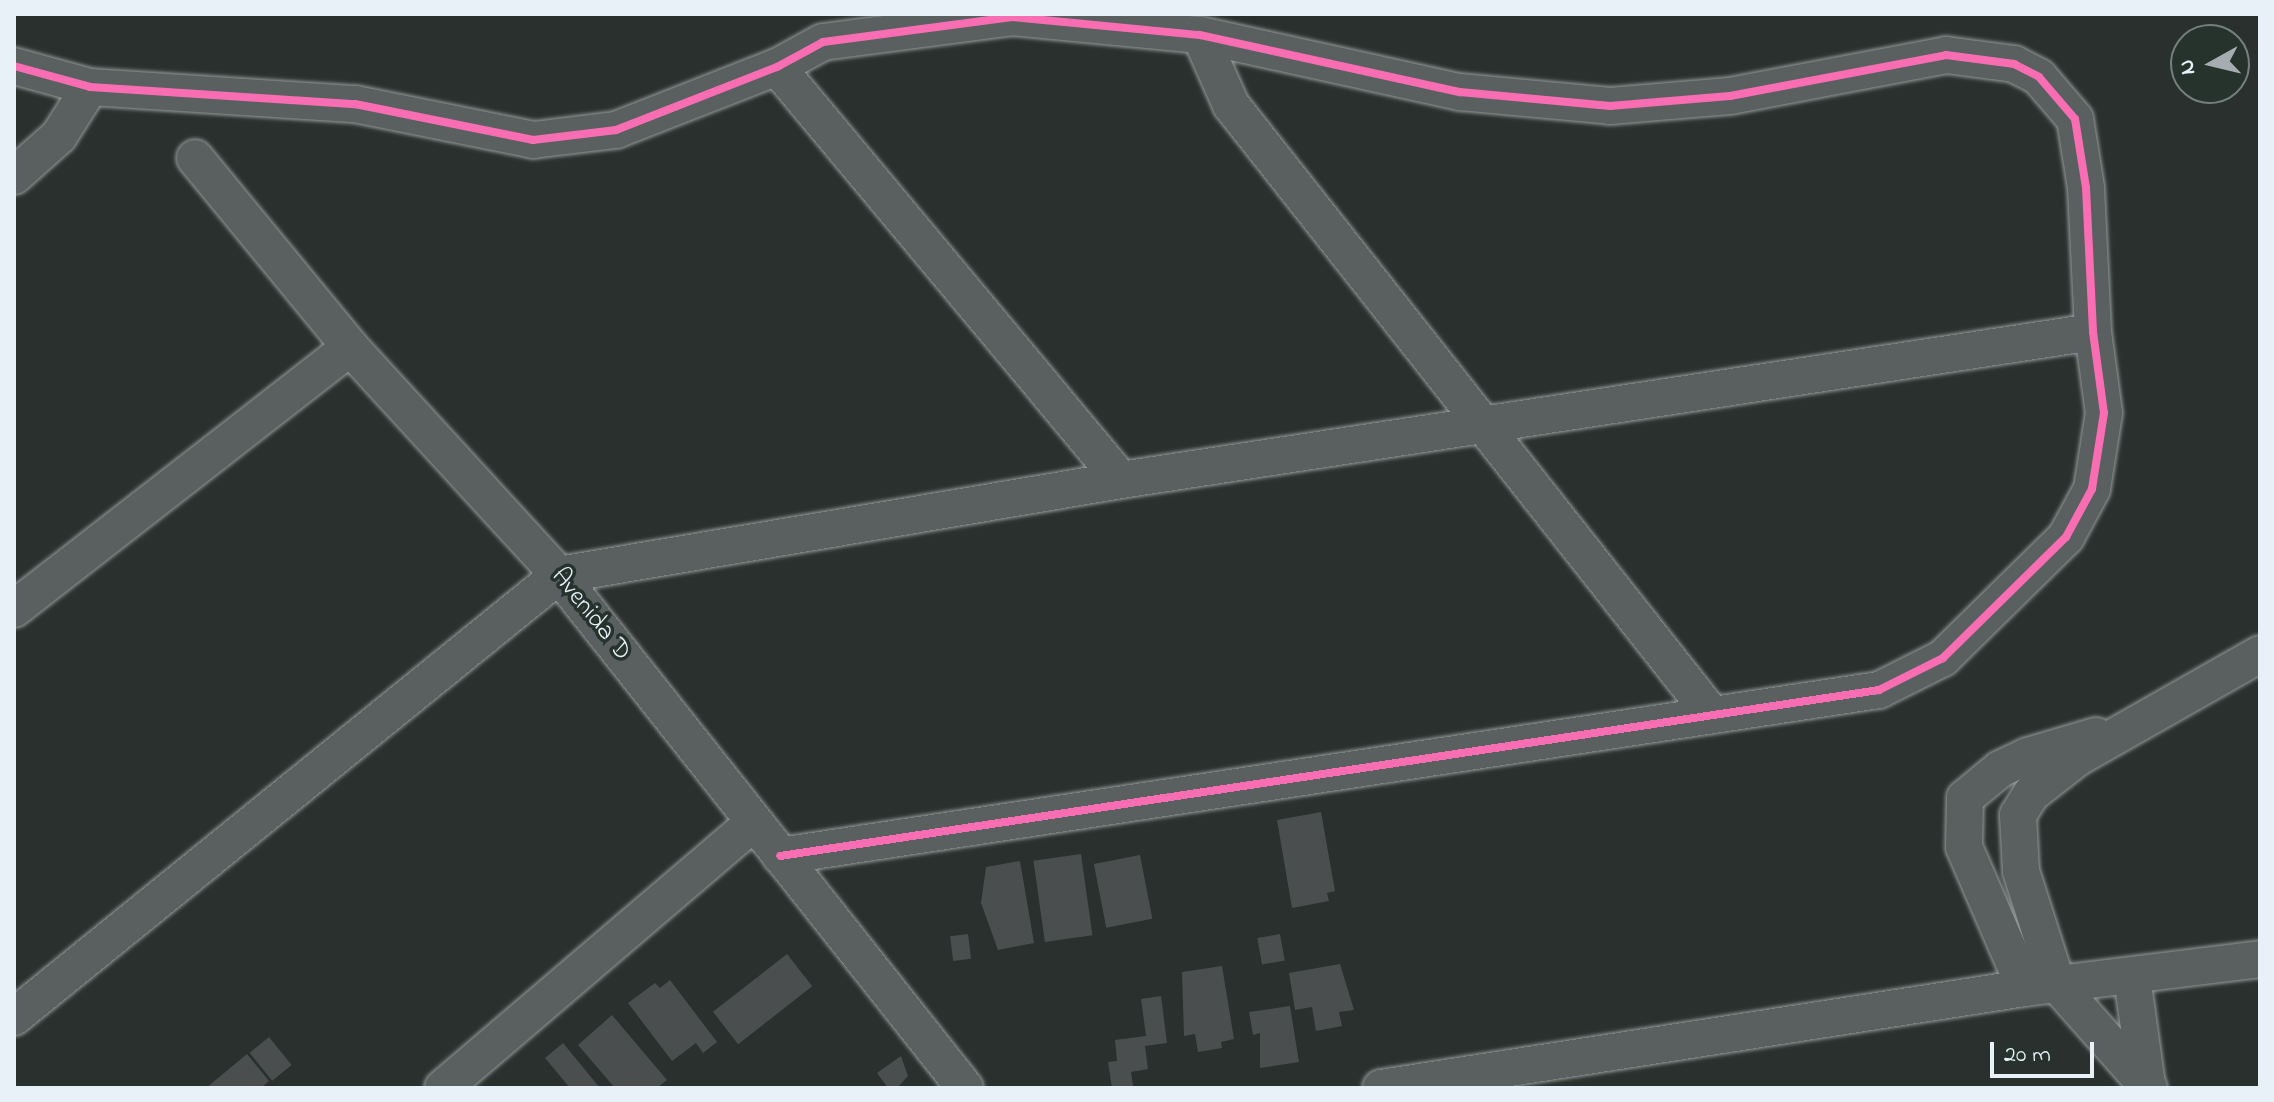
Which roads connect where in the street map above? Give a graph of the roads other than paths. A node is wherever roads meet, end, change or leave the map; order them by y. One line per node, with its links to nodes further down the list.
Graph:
1 (1200, 35): 3 (street); 7 (street); 9 (street)
2 (14, 66): 4 (street)
3 (777, 67): 4 (street); 10 (street)
4 (90, 87): 6 (street)
5 (195, 158): 8 (street, Avenida D)
6 (14, 176)
7 (2093, 332): 9 (street); 14 (street)
8 (350, 347): 11 (street, Avenida D); 12 (street)
9 (1487, 427): 10 (street); 14 (street)
10 (1121, 480): 11 (street)
11 (559, 575): 16 (street, Avenida D); 21 (street)
12 (14, 609)
13 (2260, 654): 15 (street)
14 (1712, 715): 17 (street)
15 (2125, 729): 20 (street); 20 (street)
16 (754, 822): 17 (street, Avenida D); 24 (street)
17 (780, 856): 22 (street, Avenida D)
18 (2260, 959): 19 (street)
19 (2132, 977): 20 (street); 23 (street)
20 (2041, 986): 23 (street); 25 (street)
21 (14, 1017)
22 (952, 1083)
23 (2148, 1086)
24 (443, 1088)
25 (1381, 1088)

